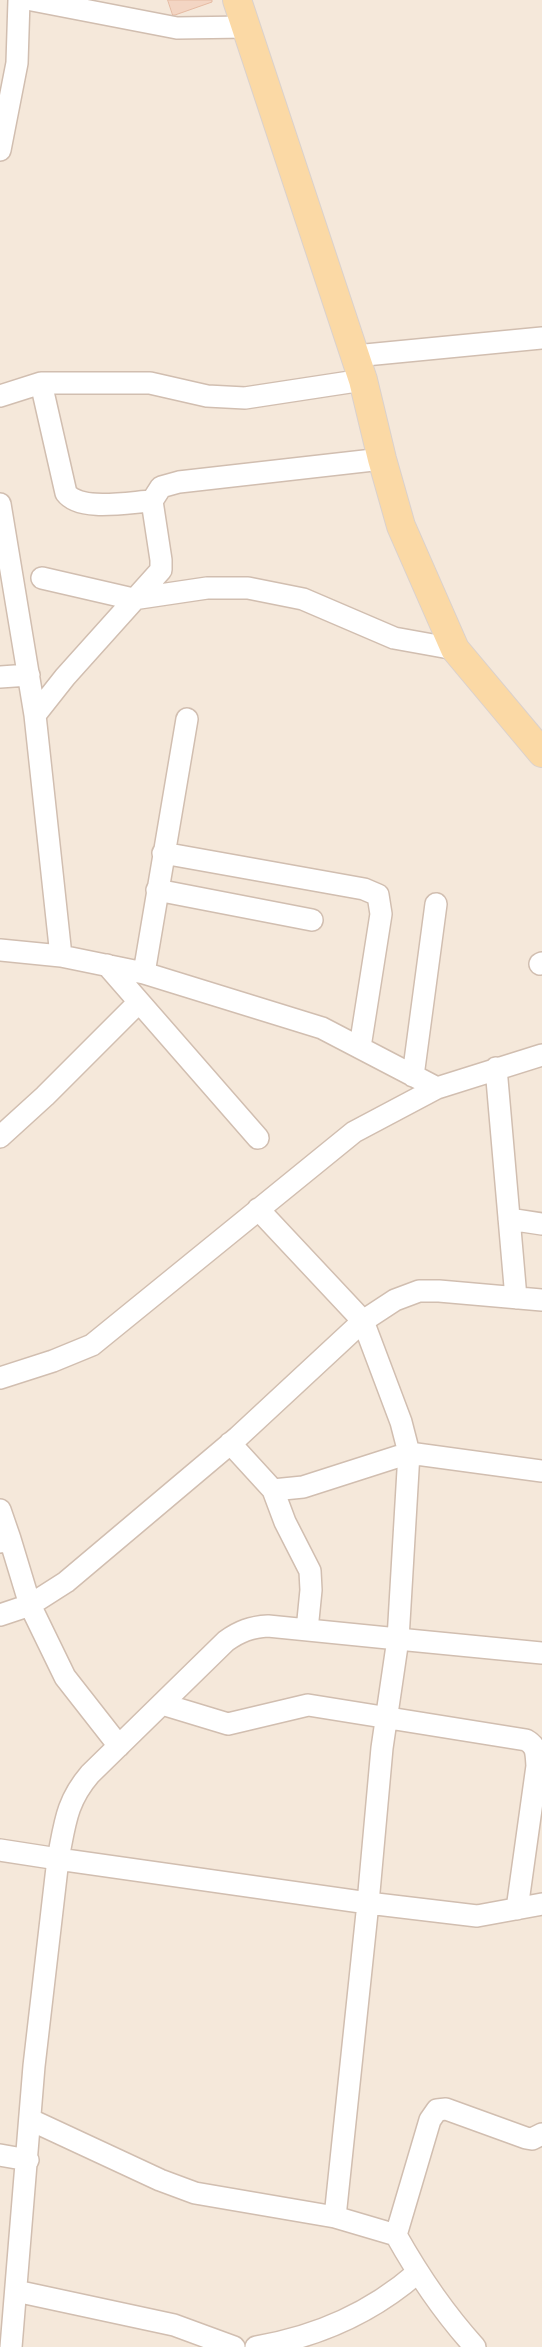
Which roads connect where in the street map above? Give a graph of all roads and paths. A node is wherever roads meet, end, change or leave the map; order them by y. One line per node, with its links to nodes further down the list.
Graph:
1 (19, 0): 5 (street)
2 (32, 0): 4 (street)
3 (237, 0): 4 (main road)
4 (246, 27): 9 (main road)
5 (17, 63): 6 (street); 7 (street)
6 (0, 85)
7 (0, 150)
8 (542, 338): 9 (street)
9 (359, 368): 10 (street); 12 (main road)
10 (41, 383): 11 (street); 13 (street)
11 (0, 396)
12 (382, 459): 13 (street); 17 (main road)
13 (152, 501): 16 (street)
14 (0, 504): 18 (street)
15 (42, 578): 16 (street)
16 (133, 599): 17 (street); 20 (street)
17 (455, 649): 22 (main road)
18 (29, 675): 19 (street); 20 (street)
19 (0, 677)
20 (35, 715): 28 (street)
21 (186, 719): 23 (street)
22 (542, 753)
23 (163, 853): 24 (street); 32 (street)
24 (157, 890): 26 (street); 30 (street)
25 (436, 904): 35 (street)
26 (312, 920)
27 (0, 950): 28 (street)
28 (61, 956): 29 (street)
29 (107, 966): 30 (street); 31 (street)
30 (144, 973): 32 (street)
31 (139, 1002): 37 (street); 38 (street)
32 (360, 1047): 35 (street)
33 (542, 1055): 34 (street)
34 (496, 1068): 36 (street); 40 (street)
35 (413, 1076): 36 (street)
36 (437, 1088): 39 (street)
37 (0, 1137)
38 (258, 1138)
39 (258, 1209): 44 (street); 45 (street)
40 (509, 1219): 41 (street); 42 (street)
41 (542, 1224)
42 (516, 1298): 43 (street); 44 (street)
43 (542, 1300)
44 (363, 1321): 46 (street); 47 (street)
45 (0, 1378)
46 (230, 1444): 49 (street); 52 (street)
47 (409, 1453): 48 (street); 49 (street); 55 (street)
48 (542, 1471)
49 (273, 1490): 54 (street)
50 (0, 1510): 51 (street)
51 (5, 1541): 52 (street)
52 (30, 1605): 53 (street); 59 (street)
53 (0, 1615)
54 (307, 1630): 55 (street); 57 (street)
55 (398, 1638): 56 (street); 58 (street)
56 (542, 1653)
57 (162, 1704): 58 (street); 59 (street)
58 (386, 1717): 60 (street); 63 (street)
59 (119, 1746): 62 (street)
60 (539, 1762): 65 (street)
61 (0, 1850): 62 (street)
62 (58, 1859): 63 (street); 66 (street)
63 (368, 1903): 65 (street); 70 (street)
64 (542, 1904): 65 (street)
65 (517, 1908)
66 (31, 2120): 69 (street); 70 (street)
67 (542, 2134): 71 (street)
68 (0, 2155): 69 (street)
69 (28, 2160): 73 (street)
70 (335, 2217): 71 (street)
71 (396, 2236): 72 (street)
72 (417, 2272): 76 (street); 77 (street)
73 (16, 2291): 74 (street); 75 (street)
74 (11, 2347)
75 (234, 2347)
76 (256, 2347)
77 (475, 2347)

